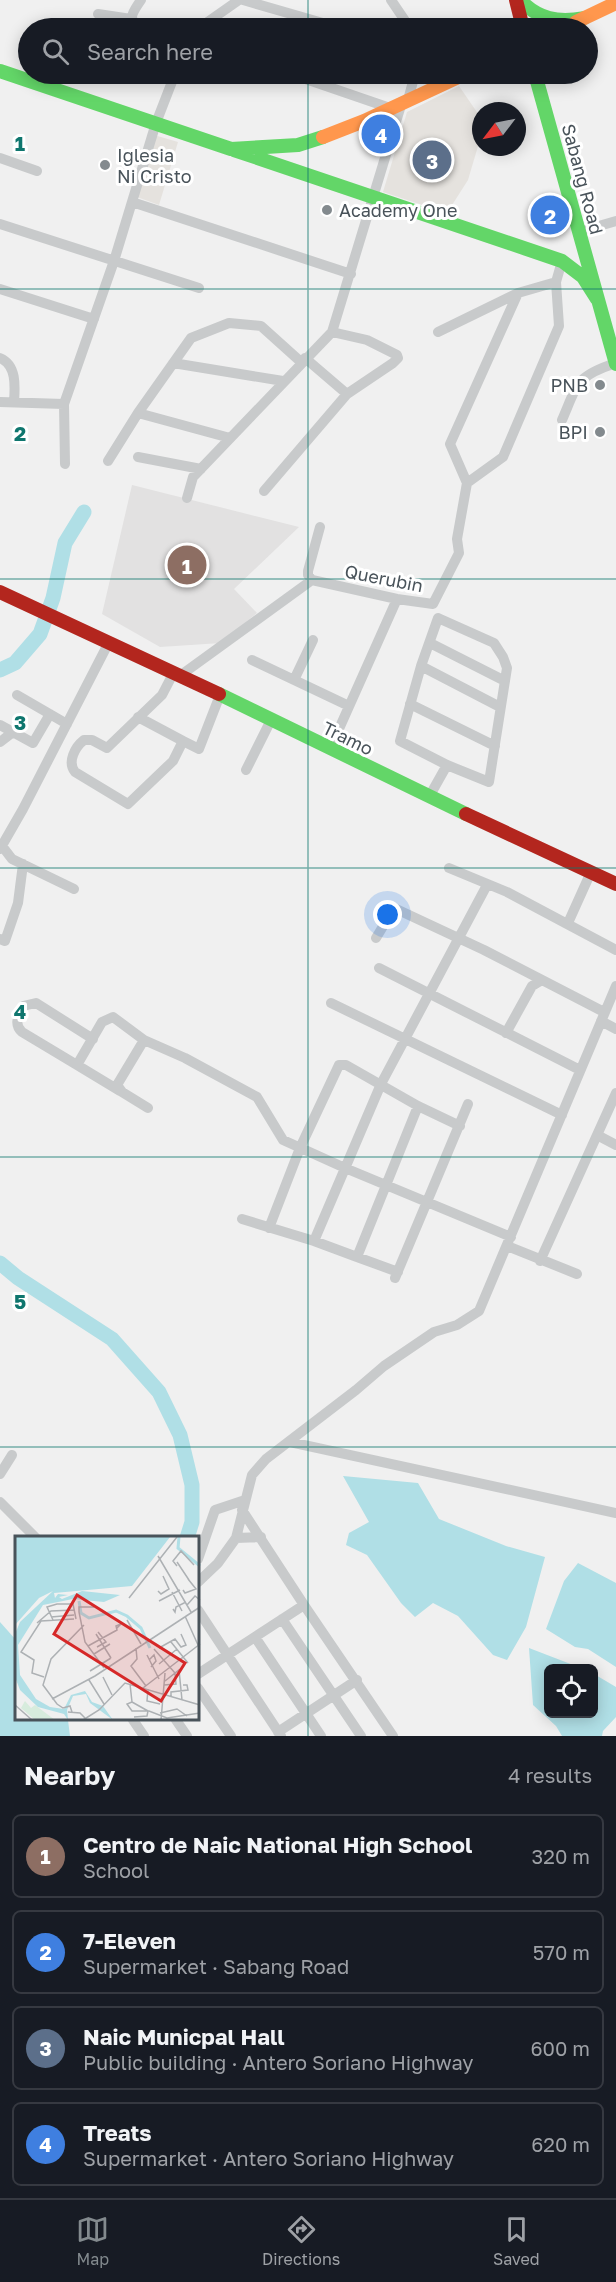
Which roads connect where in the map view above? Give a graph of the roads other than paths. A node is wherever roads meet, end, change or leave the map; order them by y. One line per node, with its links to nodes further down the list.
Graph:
1 (141, 0): 9 (street)
2 (238, 0): 10 (street)
3 (243, 0): 11 (street)
4 (391, 0): 12 (street)
5 (518, 0): 13 (main road); 14 (main road)
6 (616, 3): 15 (main road)
7 (98, 14): 8 (street)
8 (124, 18)
9 (131, 18)
10 (214, 18)
11 (305, 18)
12 (403, 18)
13 (521, 18)
14 (544, 18)
15 (584, 18)
16 (0, 71): 17 (main road)
17 (18, 77)
18 (39, 84): 25 (main road)
19 (171, 84): 25 (street)
20 (329, 84): 24 (street)
21 (410, 84): 24 (street)
22 (443, 84): 24 (main road)
23 (538, 84): 33 (main road, Sabang Road)
24 (400, 103): 26 (main road); 29 (street)
25 (156, 123): 26 (main road); 30 (street)
26 (231, 149): 29 (main road)
27 (0, 158): 28 (street)
28 (37, 171)
29 (374, 197): 35 (main road); 36 (street)
30 (132, 201): 34 (street); 36 (street)
31 (616, 221): 33 (street)
32 (0, 224): 34 (street)
33 (578, 232): 41 (main road, Sabang Road)
34 (114, 261): 38 (street); 42 (street)
35 (562, 261): 37 (street); 41 (main road)
36 (351, 274): 43 (street)
37 (556, 282): 40 (street); 61 (street)
38 (199, 288)
39 (0, 289): 42 (street)
40 (518, 293): 44 (street); 61 (street)
41 (597, 299): 48 (main road, Sabang Road)
42 (94, 319): 53 (street)
43 (332, 332): 46 (street); 50 (street)
44 (438, 332)
45 (0, 358): 52 (street)
46 (303, 360): 47 (street); 49 (street); 50 (street)
47 (173, 363): 49 (street); 54 (street)
48 (616, 363): 55 (street)
49 (283, 381): 56 (street)
50 (347, 394): 62 (street)
51 (0, 402): 52 (street)
52 (14, 402): 53 (street)
53 (64, 404): 59 (street)
54 (138, 413): 56 (street); 58 (street)
55 (562, 420)
56 (230, 438): 60 (street)
57 (138, 457): 60 (street)
58 (108, 461)
59 (65, 464)
60 (201, 469): 63 (street)
61 (467, 483): 68 (street, Querubin)
62 (264, 491)
63 (187, 498)
64 (320, 527): 65 (street)
65 (312, 580): 67 (street, Querubin); 75 (street)
66 (0, 592): 72 (main road, Tramo)
67 (397, 599): 68 (street, Querubin); 81 (street)
68 (433, 604): 69 (street)
69 (438, 618): 71 (street); 77 (street)
70 (313, 640): 76 (street)
71 (430, 643): 74 (street); 77 (street)
72 (108, 644): 75 (main road, Tramo); 86 (street)
73 (252, 660): 76 (street)
74 (422, 666): 80 (street); 82 (street)
75 (177, 673): 78 (main road, Tramo); 84 (street)
76 (294, 680): 81 (street)
77 (505, 681): 82 (street)
78 (220, 694): 85 (main road, Tramo); 89 (street)
79 (17, 695): 83 (street)
80 (410, 705): 91 (street); 93 (street)
81 (349, 706): 92 (street)
82 (500, 707): 91 (street)
83 (50, 714): 86 (street); 88 (street)
84 (138, 717): 89 (street); 89 (street)
85 (272, 720): 92 (main road, Tramo); 94 (street)
86 (67, 724): 96 (street)
87 (0, 725): 88 (street)
88 (13, 732): 90 (street)
89 (183, 741)
90 (0, 742)
91 (495, 746): 93 (street)
92 (330, 749): 95 (main road, Tramo)
93 (447, 765): 95 (street)
94 (246, 770)
95 (429, 797): 99 (main road, Tramo)
96 (1, 848): 97 (street)
97 (23, 864): 102 (street); 105 (street)
98 (449, 868): 101 (street)
99 (591, 872): 100 (main road, Tramo); 103 (street)
100 (616, 884)
101 (487, 885): 103 (street); 106 (street)
102 (74, 889)
103 (568, 923): 107 (street)
104 (376, 938): 106 (street)
105 (0, 939)
106 (458, 939): 109 (street); 111 (street)
107 (616, 950)
108 (379, 968): 111 (street)
109 (542, 980): 113 (street); 115 (street)
110 (616, 986): 113 (street)
111 (429, 993): 115 (street); 116 (street)
112 (332, 1003): 116 (street)
113 (602, 1016): 114 (street); 120 (street)
114 (616, 1029)
115 (506, 1032): 120 (street)
116 (405, 1038): 121 (street); 127 (street)
117 (93, 1039): 118 (street); 119 (street); 119 (street)
118 (144, 1040): 122 (street); 131 (street)
119 (77, 1065): 122 (street)
120 (580, 1070): 127 (street)
121 (381, 1084): 125 (street); 131 (street); 132 (street)
122 (123, 1092): 126 (street)
123 (616, 1093): 129 (street)
124 (468, 1104): 128 (street)
125 (417, 1106): 128 (street); 133 (street)
126 (148, 1108)
127 (562, 1115): 138 (street)
128 (460, 1126): 134 (street)
129 (597, 1135): 130 (street); 140 (street)
130 (616, 1145)
131 (300, 1148): 132 (street); 136 (street)
132 (345, 1168): 133 (street); 137 (street)
133 (386, 1185): 134 (street); 139 (street)
134 (428, 1202): 138 (street); 139 (street)
135 (242, 1219): 136 (street)
136 (268, 1228): 137 (street)
137 (314, 1241): 139 (street)
138 (509, 1241): 140 (street); 142 (street)
139 (357, 1257)
140 (540, 1261): 141 (street)
141 (577, 1274)
142 (290, 1442): 146 (street); 147 (street)
143 (12, 1455): 144 (street)
144 (0, 1474)
145 (0, 1502): 148 (street)
146 (243, 1505): 149 (street); 150 (street); 151 (street)
147 (616, 1513)
148 (34, 1536)
149 (261, 1537): 150 (street); 153 (street)
150 (236, 1538): 152 (street)
151 (200, 1552)
152 (200, 1580)
153 (304, 1605): 155 (street); 159 (street)
154 (200, 1613): 157 (street)
155 (282, 1619): 156 (street); 161 (street)
156 (255, 1637): 157 (street); 162 (street)
157 (228, 1655): 158 (street); 165 (street)
158 (200, 1673)
159 (357, 1680): 161 (street); 171 (street)
160 (200, 1691): 168 (street)
161 (333, 1694): 162 (street); 170 (street)
162 (306, 1713): 165 (street); 169 (street)
163 (134, 1721): 166 (street)
164 (177, 1721): 167 (street)
165 (279, 1734)
166 (144, 1736)
167 (187, 1736)
168 (231, 1736)
169 (321, 1736)
170 (361, 1736)
171 (393, 1736)

